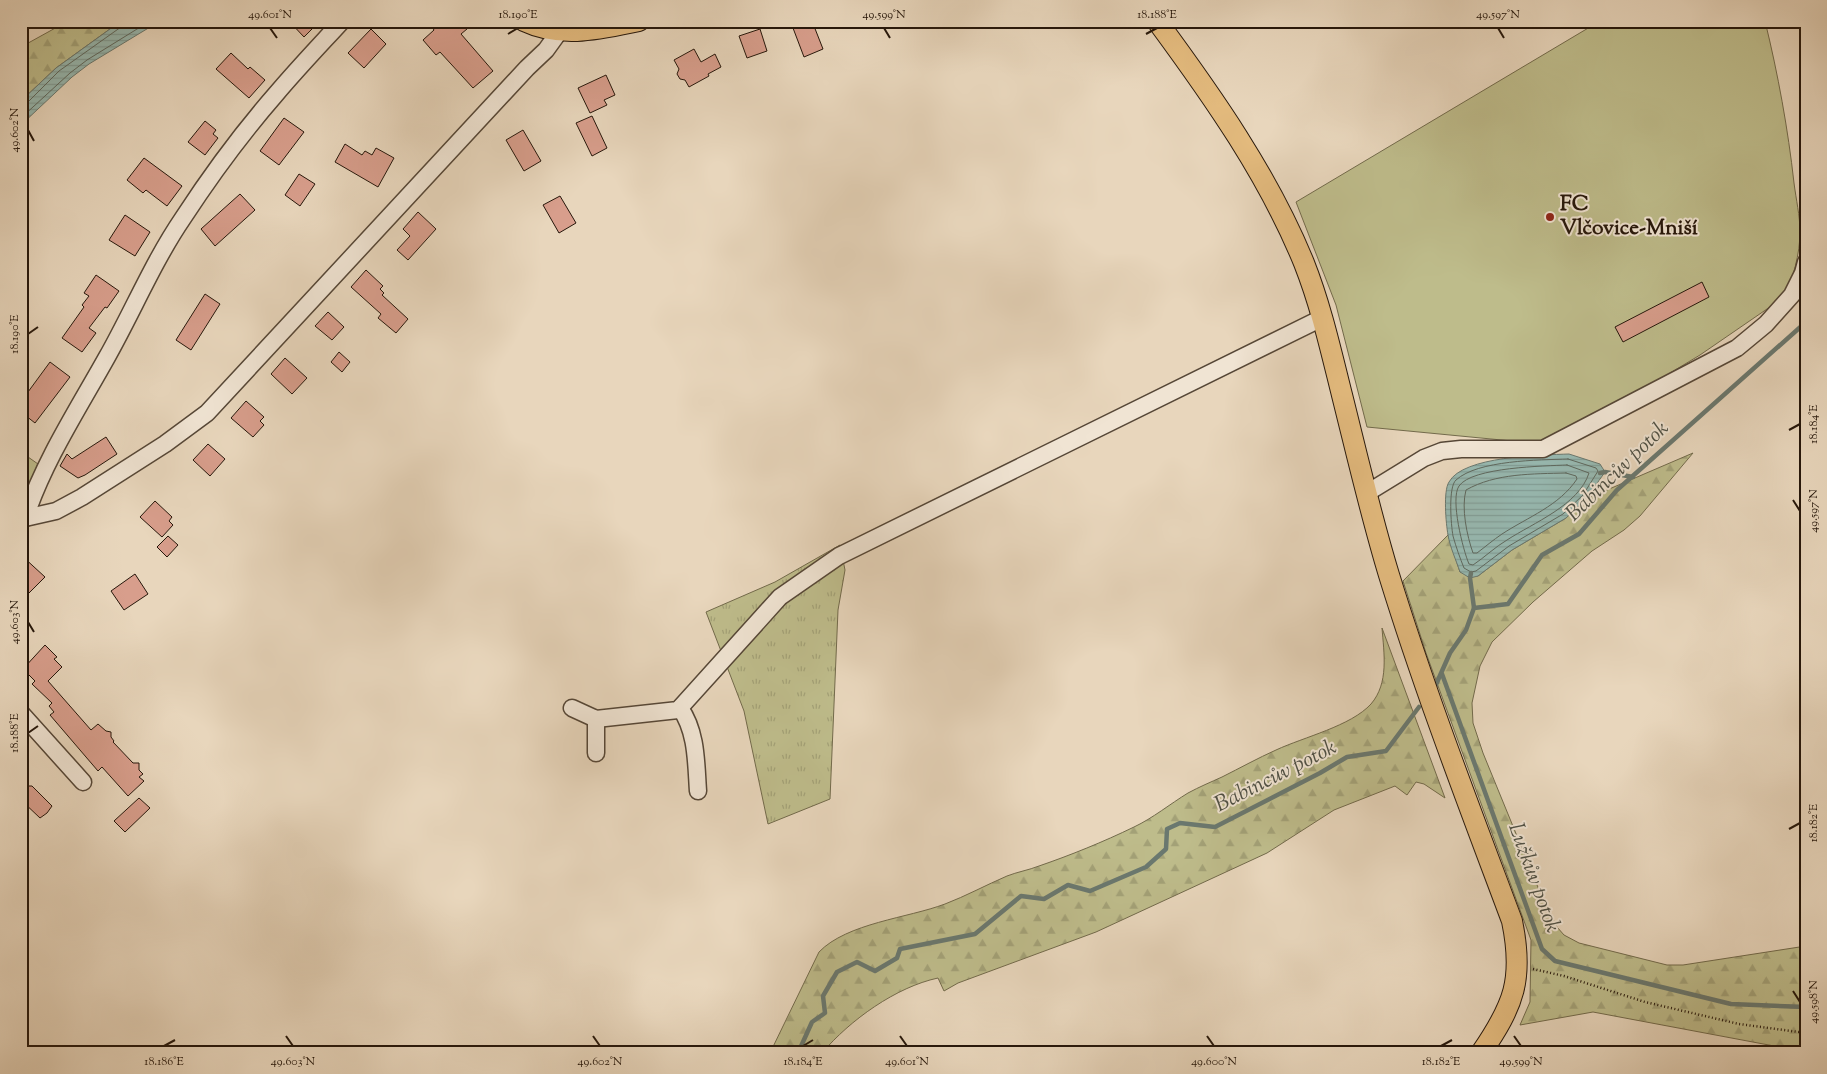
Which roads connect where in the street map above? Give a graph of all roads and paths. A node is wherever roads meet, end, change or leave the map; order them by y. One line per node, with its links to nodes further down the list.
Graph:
1 (342, 21): 9 (street)
2 (524, 21): 5 (main road)
3 (639, 21): 5 (main road)
4 (1157, 21): 7 (main road)
5 (559, 32): 9 (street)
6 (1806, 262): 8 (street)
7 (1322, 318): 8 (main road); 11 (street)
8 (1367, 493): 17 (main road)
9 (23, 520)
10 (572, 708): 13 (street)
11 (680, 708): 13 (street); 16 (street)
12 (21, 713): 15 (street)
13 (596, 719): 14 (street)
14 (596, 753)
15 (83, 782)
16 (698, 791)
17 (1517, 965): 18 (path); 19 (main road)
18 (1806, 1032)
19 (1481, 1053)

